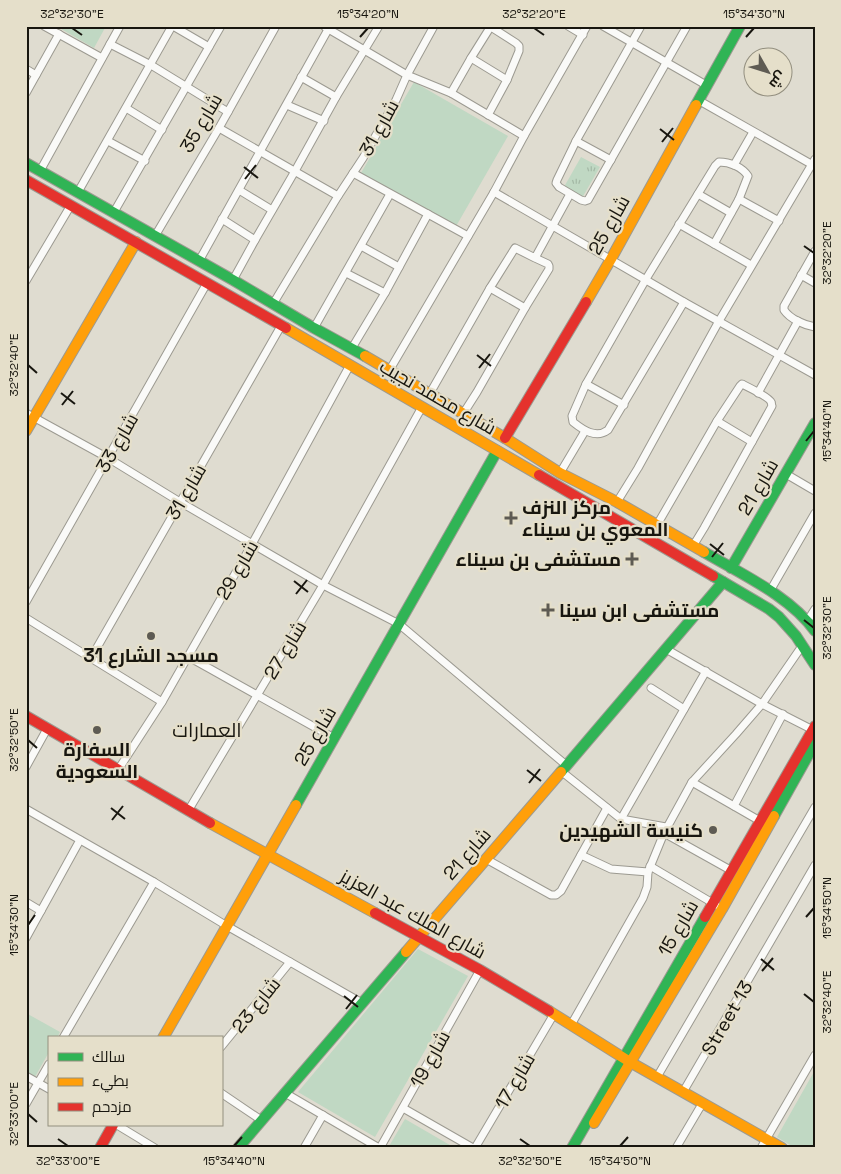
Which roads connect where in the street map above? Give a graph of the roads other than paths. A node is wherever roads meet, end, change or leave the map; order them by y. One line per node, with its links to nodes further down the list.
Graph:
1 (44, 26): 16 (street)
2 (120, 26): 19 (street)
3 (173, 26): 20 (street); 25 (street)
4 (221, 26): 20 (street)
5 (276, 26): 39 (street, شارع 35)
6 (379, 26): 21 (street)
7 (434, 26): 28 (street, شارع 31)
8 (568, 26): 17 (street)
9 (587, 26): 17 (street)
10 (603, 26): 18 (street)
11 (641, 26): 18 (street)
12 (687, 26): 24 (street)
13 (740, 26): 31 (street, شارع 25)
14 (328, 27): 21 (street); 29 (street)
15 (491, 27): 23 (street); 30 (street)
16 (59, 34): 22 (street); 27 (street)
17 (582, 35): 45 (street)
18 (631, 42): 24 (street); 47 (street)
19 (110, 44): 22 (street); 25 (street)
20 (209, 48): 32 (street)
21 (366, 50): 28 (street); 35 (street)
22 (102, 58): 54 (street)
23 (471, 58): 30 (street); 34 (street)
24 (667, 62): 31 (street); 49 (street)
25 (151, 65): 32 (street); 38 (street)
26 (26, 69): 27 (street)
27 (36, 75): 33 (street)
28 (407, 75): 34 (street); 56 (street, شارع 31)
29 (301, 77): 35 (street); 37 (street)
30 (507, 80): 40 (street)
31 (706, 85): 36 (street, شارع 25)
32 (187, 86): 39 (street); 43 (street)
33 (26, 93)
34 (452, 93): 40 (street)
35 (336, 97): 41 (street)
36 (698, 100): 44 (street); 83 (street, شارع 25)
37 (287, 105): 41 (street); 48 (street)
38 (126, 108): 43 (street); 46 (street)
39 (228, 112): 42 (street, شارع 35)
40 (488, 115): 45 (street)
41 (324, 121): 55 (street)
42 (219, 128): 48 (street); 75 (street, شارع 35)
43 (162, 130): 50 (street)
44 (753, 132): 51 (street); 53 (street)
45 (524, 136): 60 (street)
46 (108, 141): 50 (street); 59 (street)
47 (576, 141): 49 (street); 62 (street)
48 (260, 152): 55 (street); 58 (street)
49 (611, 160): 62 (street)
50 (145, 161): 68 (street)
51 (813, 162): 72 (street)
52 (26, 163): 54 (street, شارع محمد نجيب)
53 (734, 165): 63 (street); 65 (street)
54 (40, 171): 59 (street, شارع محمد نجيب)
55 (295, 171): 64 (street); 67 (street)
56 (353, 173): 61 (street); 64 (street, شارع 31)
57 (26, 180): 66 (street, شارع محمد نجيب)
58 (239, 190): 67 (street); 71 (street)
59 (78, 192): 68 (street, شارع محمد نجيب)
60 (494, 192): 74 (street); 76 (street)
61 (390, 194): 70 (street); 80 (street)
62 (570, 194): 74 (street)
63 (698, 194): 69 (street); 73 (street)
64 (338, 196): 97 (street, شارع 31)
65 (739, 199): 69 (street); 72 (street)
66 (71, 205): 78 (street, شارع محمد نجيب); 91 (street)
67 (272, 210): 77 (street)
68 (114, 212): 75 (street, شارع محمد نجيب)
69 (731, 213): 79 (street)
70 (428, 214): 76 (street); 86 (street)
71 (222, 219): 77 (street); 84 (street)
72 (779, 221): 85 (street)
73 (679, 224): 79 (street); 89 (street)
74 (553, 226): 82 (street); 83 (street)
75 (155, 236): 84 (street, شارع محمد نجيب)
76 (468, 236): 107 (street)
77 (255, 240): 90 (street)
78 (136, 242): 92 (street, شارع محمد نجيب); 115 (street)
79 (714, 244): 85 (street)
80 (361, 246): 86 (street); 87 (street)
81 (815, 251): 88 (street)
82 (535, 258): 94 (street); 98 (street)
83 (611, 259): 89 (street); 120 (street, شارع 25)
84 (199, 261): 90 (street, شارع محمد نجيب)
85 (751, 265): 99 (street)
86 (399, 267): 95 (street)
87 (346, 273): 95 (street); 103 (street)
88 (801, 275): 93 (street); 100 (street)
89 (646, 279): 96 (street); 109 (street)
90 (233, 280): 97 (street, شارع محمد نجيب)
91 (26, 281)
92 (207, 283): 101 (street, شارع محمد نجيب); 123 (street, شارع 33)
93 (815, 283)
94 (490, 288): 98 (street); 111 (street)
95 (384, 293): 104 (street)
96 (684, 302): 99 (street); 112 (street)
97 (273, 304): 103 (street, شارع محمد نجيب)
98 (525, 308): 114 (street)
99 (719, 321): 105 (street); 128 (street)
100 (798, 321): 102 (street); 105 (street)
101 (281, 326): 106 (street, شارع محمد نجيب); 127 (street, شارع 31)
102 (815, 327)
103 (314, 328): 104 (street, شارع محمد نجيب)
104 (352, 348): 107 (street, شارع محمد نجيب)
105 (779, 354): 108 (street); 110 (street)
106 (350, 366): 113 (street, شارع محمد نجيب); 131 (street, شارع 29)
107 (389, 371): 111 (street, شارع محمد نجيب)
108 (815, 375)
109 (586, 384): 112 (street); 119 (street)
110 (758, 393): 116 (street); 121 (street)
111 (430, 394): 114 (street, شارع محمد نجيب)
112 (624, 405): 119 (street)
113 (422, 407): 122 (street, شارع محمد نجيب); 135 (street, شارع 27)
114 (463, 414): 120 (street, شارع محمد نجيب)
115 (30, 415): 118 (street); 123 (street)
116 (718, 421): 121 (street); 130 (street)
117 (815, 423): 125 (street, شارع 21)
118 (26, 431)
119 (585, 431): 124 (street)
120 (505, 438): 122 (street); 124 (street, شارع محمد نجيب)
121 (752, 442): 132 (street)
122 (497, 451): 134 (street, شارع محمد نجيب); 141 (street, شارع 25)
123 (108, 458): 127 (street); 137 (street, شارع 33)
124 (560, 473): 128 (street, شارع محمد نجيب)
125 (786, 474): 126 (street); 133 (street, شارع 21)
126 (815, 491)
127 (180, 502): 131 (street); 146 (street, شارع 31)
128 (617, 502): 130 (street, شارع محمد نجيب)
129 (815, 513): 136 (street)
130 (657, 525): 132 (street, شارع محمد نجيب)
131 (252, 544): 135 (street); 145 (street, شارع 29)
132 (693, 546): 133 (street, شارع محمد نجيب)
133 (732, 568): 136 (street, شارع محمد نجيب)
134 (723, 582): 143 (street, شارع محمد نجيب); 144 (street, شارع 21)
135 (323, 585): 141 (street); 150 (street, شارع 27)
136 (770, 590): 140 (street, شارع محمد نجيب)
137 (26, 602)
138 (815, 609): 140 (street)
139 (26, 618): 146 (street)
140 (808, 620): 142 (street, شارع محمد نجيب)
141 (399, 624): 158 (street, شارع 25); 161 (street)
142 (815, 632)
143 (802, 646): 147 (street, شارع محمد نجيب); 152 (street)
144 (666, 649): 148 (street); 161 (street, شارع 21)
145 (187, 656): 150 (street); 151 (street, شارع 29)
146 (91, 658): 151 (street)
147 (815, 665)
148 (706, 671): 152 (street); 153 (street)
149 (652, 688): 153 (street)
150 (258, 696): 158 (street); 168 (street, شارع 27)
151 (162, 702): 162 (street, شارع 29)
152 (762, 704): 154 (street); 163 (street)
153 (684, 709): 169 (street)
154 (783, 714): 156 (street); 164 (street)
155 (26, 716): 157 (street, شارع الملك عبد العزيز)
156 (814, 728): 170 (street, شارع 15)
157 (47, 730): 160 (street); 162 (street, شارع الملك عبد العزيز)
158 (334, 738): 173 (street, شارع 25)
159 (815, 743): 170 (street, شارع 15)
160 (26, 767)
161 (564, 768): 166 (street); 175 (street, شارع 21)
162 (118, 770): 168 (street, شارع الملك عبد العزيز)
163 (692, 782): 164 (street); 171 (street)
164 (734, 806): 170 (street)
165 (815, 807): 198 (street)
166 (607, 808): 169 (street); 174 (street)
167 (26, 809): 172 (street)
168 (188, 811): 173 (street, شارع الملك عبد العزيز)
169 (621, 818): 171 (street)
170 (761, 826): 178 (street, شارع 15); 181 (street, شارع 15)
171 (665, 830): 177 (street); 178 (street)
172 (80, 840): 179 (street); 182 (street)
173 (267, 855): 183 (street, شارع 25); 184 (street, شارع الملك عبد العزيز)
174 (581, 855): 175 (street); 177 (street)
175 (486, 859): 184 (street, شارع 21)
176 (815, 865): 201 (street, Street 13)
177 (648, 869): 181 (street); 190 (street)
178 (732, 871): 181 (street, شارع 15)
179 (154, 882): 183 (street); 191 (street)
180 (26, 902): 182 (street)
181 (717, 906): 195 (street, شارع 15)
182 (41, 911): 185 (street)
183 (226, 926): 186 (street); 192 (street, شارع 25)
184 (419, 937): 187 (street, شارع الملك عبد العزيز); 188 (street, شارع 21)
185 (26, 938)
186 (290, 962): 188 (street); 193 (street, شارع 23)
187 (480, 970): 189 (street, شارع الملك عبد العزيز); 206 (street, شارع 19)
188 (362, 1003): 202 (street, شارع 21)
189 (554, 1014): 190 (street, شارع الملك عبد العزيز); 217 (street, شارع 17)
190 (571, 1025): 195 (street, شارع الملك عبد العزيز)
191 (64, 1036)
192 (164, 1036)
193 (222, 1046)
194 (815, 1055): 211 (street)
195 (627, 1060): 198 (street, شارع الملك عبد العزيز); 218 (street, شارع 15); 219 (street, شارع 15)
196 (48, 1066): 199 (street)
197 (26, 1076): 199 (street)
198 (657, 1078): 201 (street, شارع الملك عبد العزيز)
199 (38, 1083): 200 (street); 204 (street)
200 (48, 1088)
201 (683, 1092): 205 (street, شارع الملك عبد العزيز)
202 (285, 1093): 207 (street); 208 (street, شارع 21)
203 (222, 1094): 208 (street)
204 (26, 1104)
205 (702, 1104): 211 (street, شارع الملك عبد العزيز); 220 (street)
206 (403, 1108): 216 (street, شارع 19); 217 (street)
207 (323, 1115): 215 (street); 216 (street)
208 (261, 1120): 214 (street, شارع 21)
209 (112, 1126): 212 (street)
210 (119, 1126): 213 (street)
211 (764, 1143): 221 (street, شارع الملك عبد العزيز)
212 (100, 1148)
213 (155, 1148)
214 (238, 1148)
215 (304, 1148)
216 (380, 1148)
217 (474, 1148)
218 (572, 1148)
219 (580, 1148)
220 (676, 1148)
221 (782, 1148)

